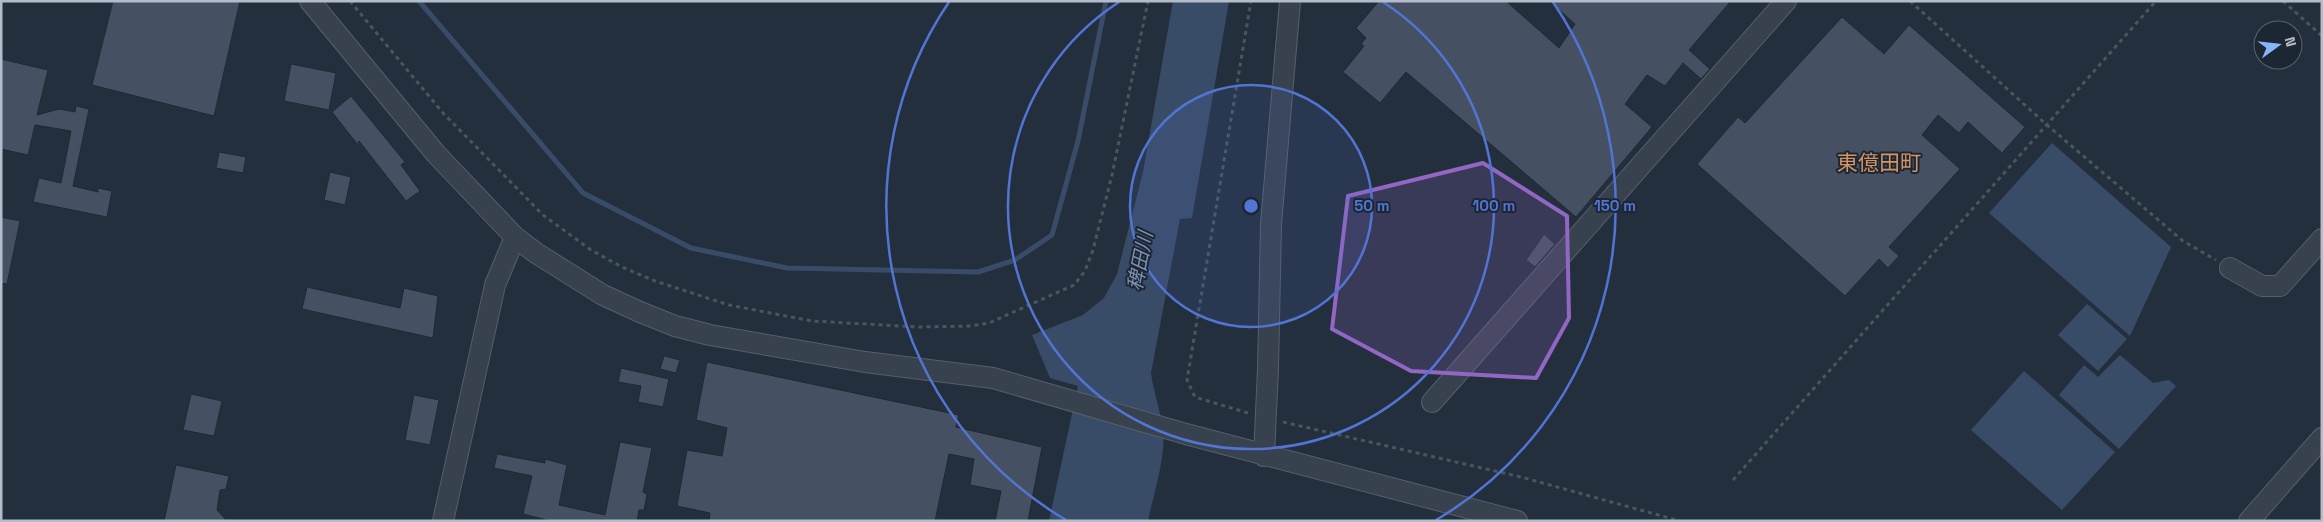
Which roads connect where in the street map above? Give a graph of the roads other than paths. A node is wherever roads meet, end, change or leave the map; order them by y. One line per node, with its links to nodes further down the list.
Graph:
1 (310, 1): 4 (street)
2 (1290, 1): 9 (street)
3 (1786, 1): 7 (street)
4 (515, 237): 9 (street); 10 (street)
5 (2322, 239): 6 (street)
6 (2230, 268)
7 (1432, 402)
8 (2322, 438): 12 (street)
9 (1264, 456): 11 (street)
10 (443, 521)
11 (1517, 521)
12 (2249, 521)

